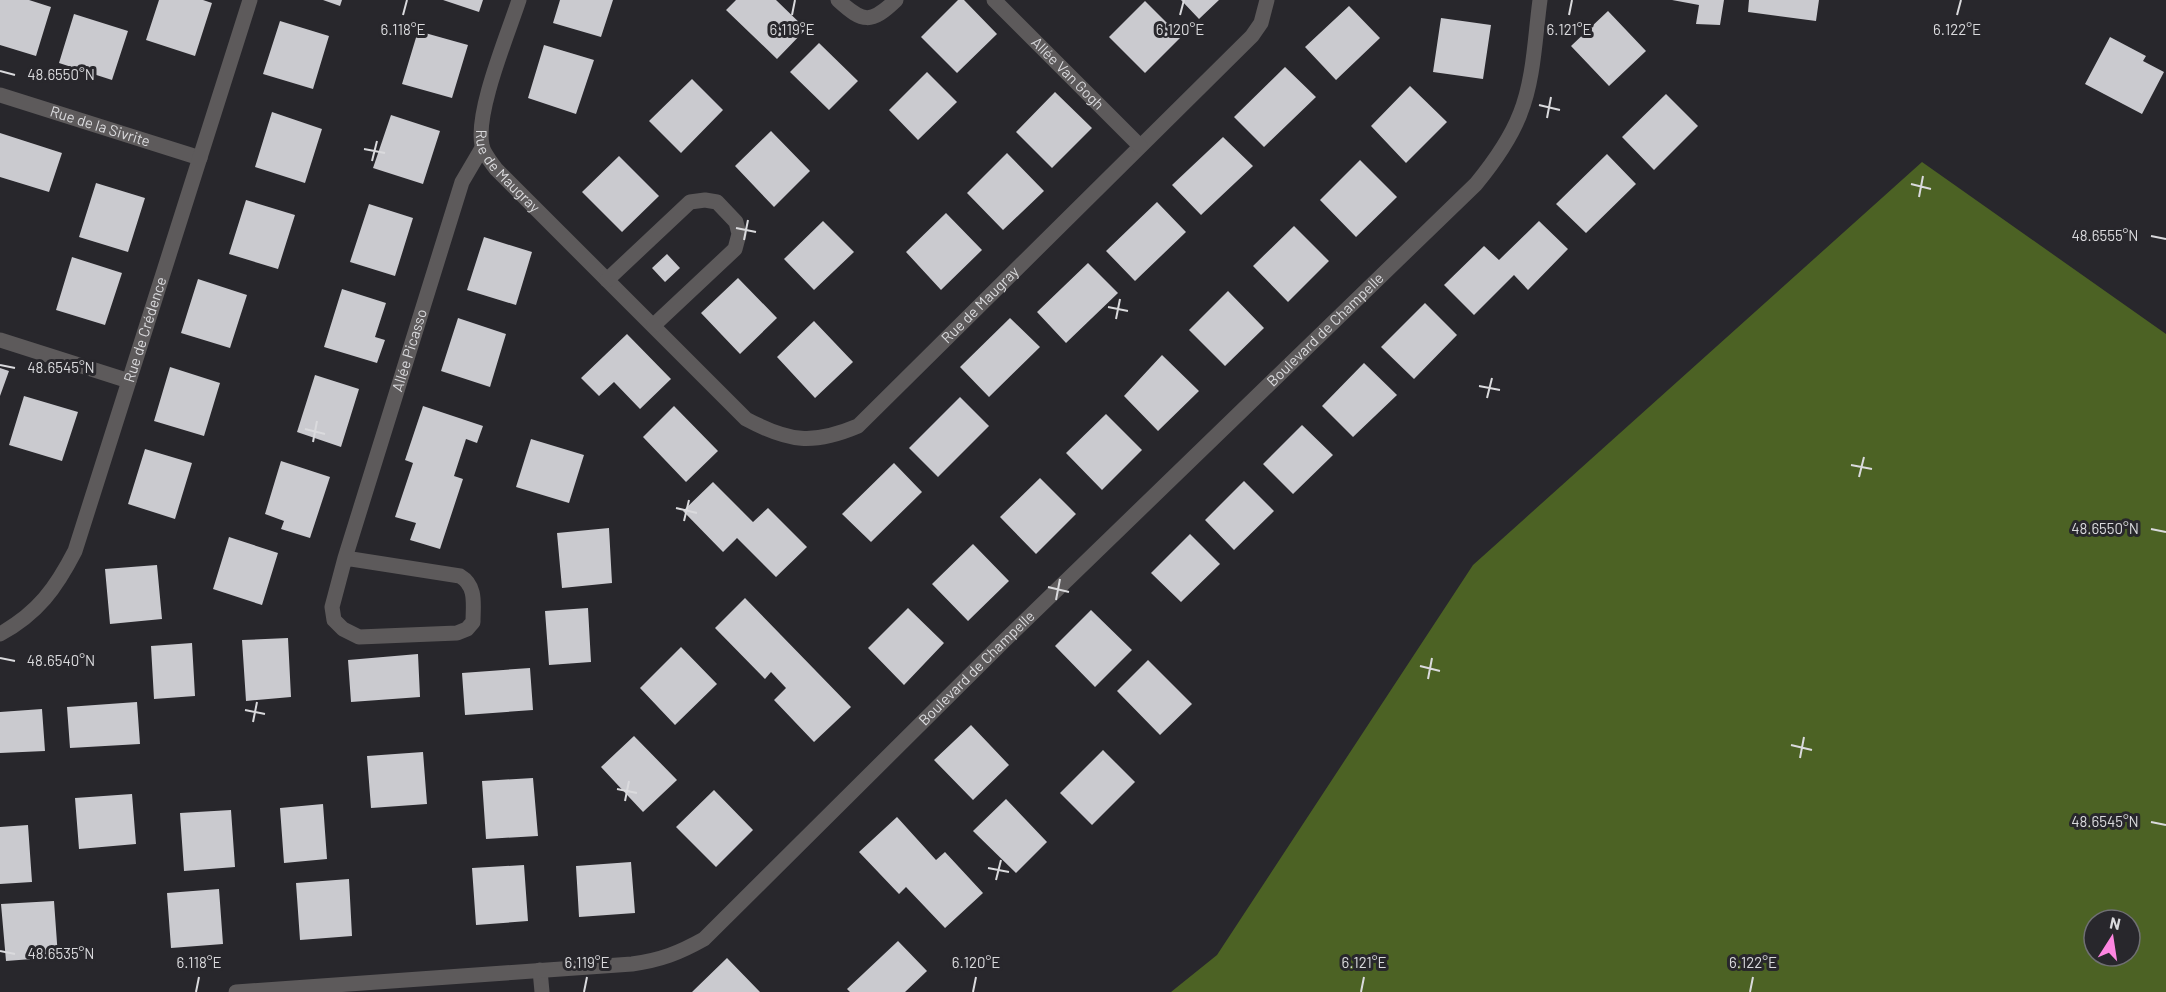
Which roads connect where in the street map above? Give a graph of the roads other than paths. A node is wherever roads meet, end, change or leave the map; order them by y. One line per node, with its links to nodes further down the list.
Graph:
1 (250, 0): 11 (street, Rue de Crédence)
2 (519, 0): 10 (street, Rue de Maugray)
3 (838, 0): 4 (street)
4 (896, 0)
5 (993, 0): 9 (street, Allée Van Gogh)
6 (1267, 0): 9 (street, Rue de Maugray)
7 (1540, 0): 18 (street, Boulevard de Champelle)
8 (0, 95): 11 (street, Rue de la Sivrite)
9 (1140, 146): 13 (street, Rue de Maugray)
10 (482, 147): 12 (street, Rue de Maugray); 16 (street, Allée Picasso)
11 (200, 158): 15 (street, Rue de Crédence)
12 (607, 280): 13 (street, Rue de Maugray); 13 (street)
13 (654, 325)
14 (0, 340): 15 (street)
15 (129, 381): 17 (street, Rue de Crédence)
16 (345, 558): 16 (street, Allée Picasso)
17 (0, 634)
18 (540, 970): 19 (street, Boulevard de Champelle); 20 (street)
19 (236, 992)
20 (542, 992)

